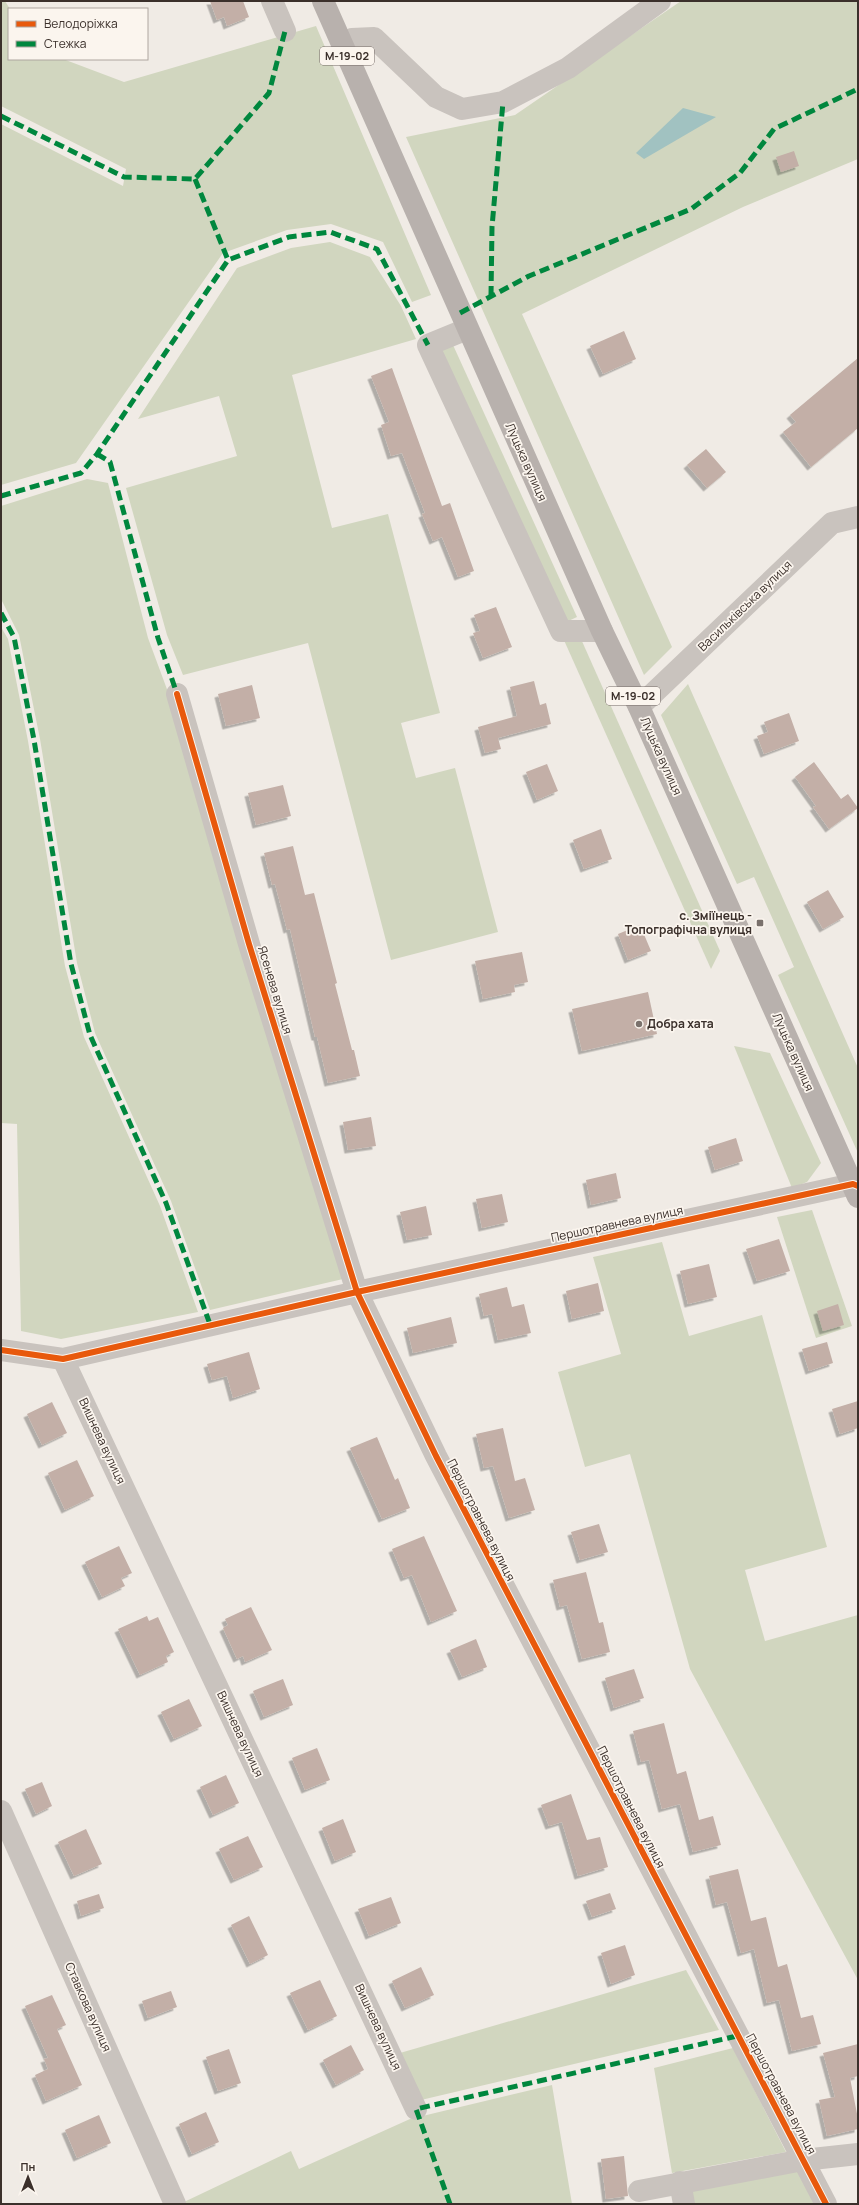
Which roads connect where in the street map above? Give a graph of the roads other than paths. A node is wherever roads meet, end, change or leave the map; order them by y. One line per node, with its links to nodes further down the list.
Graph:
1 (272, 1): 4 (street)
2 (322, 1): 5 (main road, М-19-02)
3 (660, 1): 5 (street)
4 (286, 31)
5 (342, 44): 6 (main road, Луцька вулиця / М-19-02)
6 (467, 330): 8 (main road, Луцька вулиця / М-19-02); 8 (street)
7 (858, 517): 10 (street, Васильківська вулиця)
8 (602, 631): 10 (main road, Луцька вулиця / М-19-02)
9 (177, 694): 12 (street, Ясенева вулиця)
10 (639, 707): 11 (main road, Луцька вулиця / М-19-02)
11 (856, 1189): 12 (street, Першотравнева вулиця)
12 (357, 1292): 14 (street); 18 (street, Першотравнева вулиця)
13 (1, 1350): 14 (street)
14 (63, 1359): 16 (street, Вишнева вулиця)
15 (1, 1811): 21 (street, Ставкова вулиця)
16 (416, 2109)
17 (858, 2154): 18 (street)
18 (803, 2160): 19 (street); 23 (street, Першотравнева вулиця)
19 (680, 2182): 20 (street); 22 (street)
20 (639, 2191)
21 (175, 2204)
22 (684, 2204)
23 (826, 2204)

